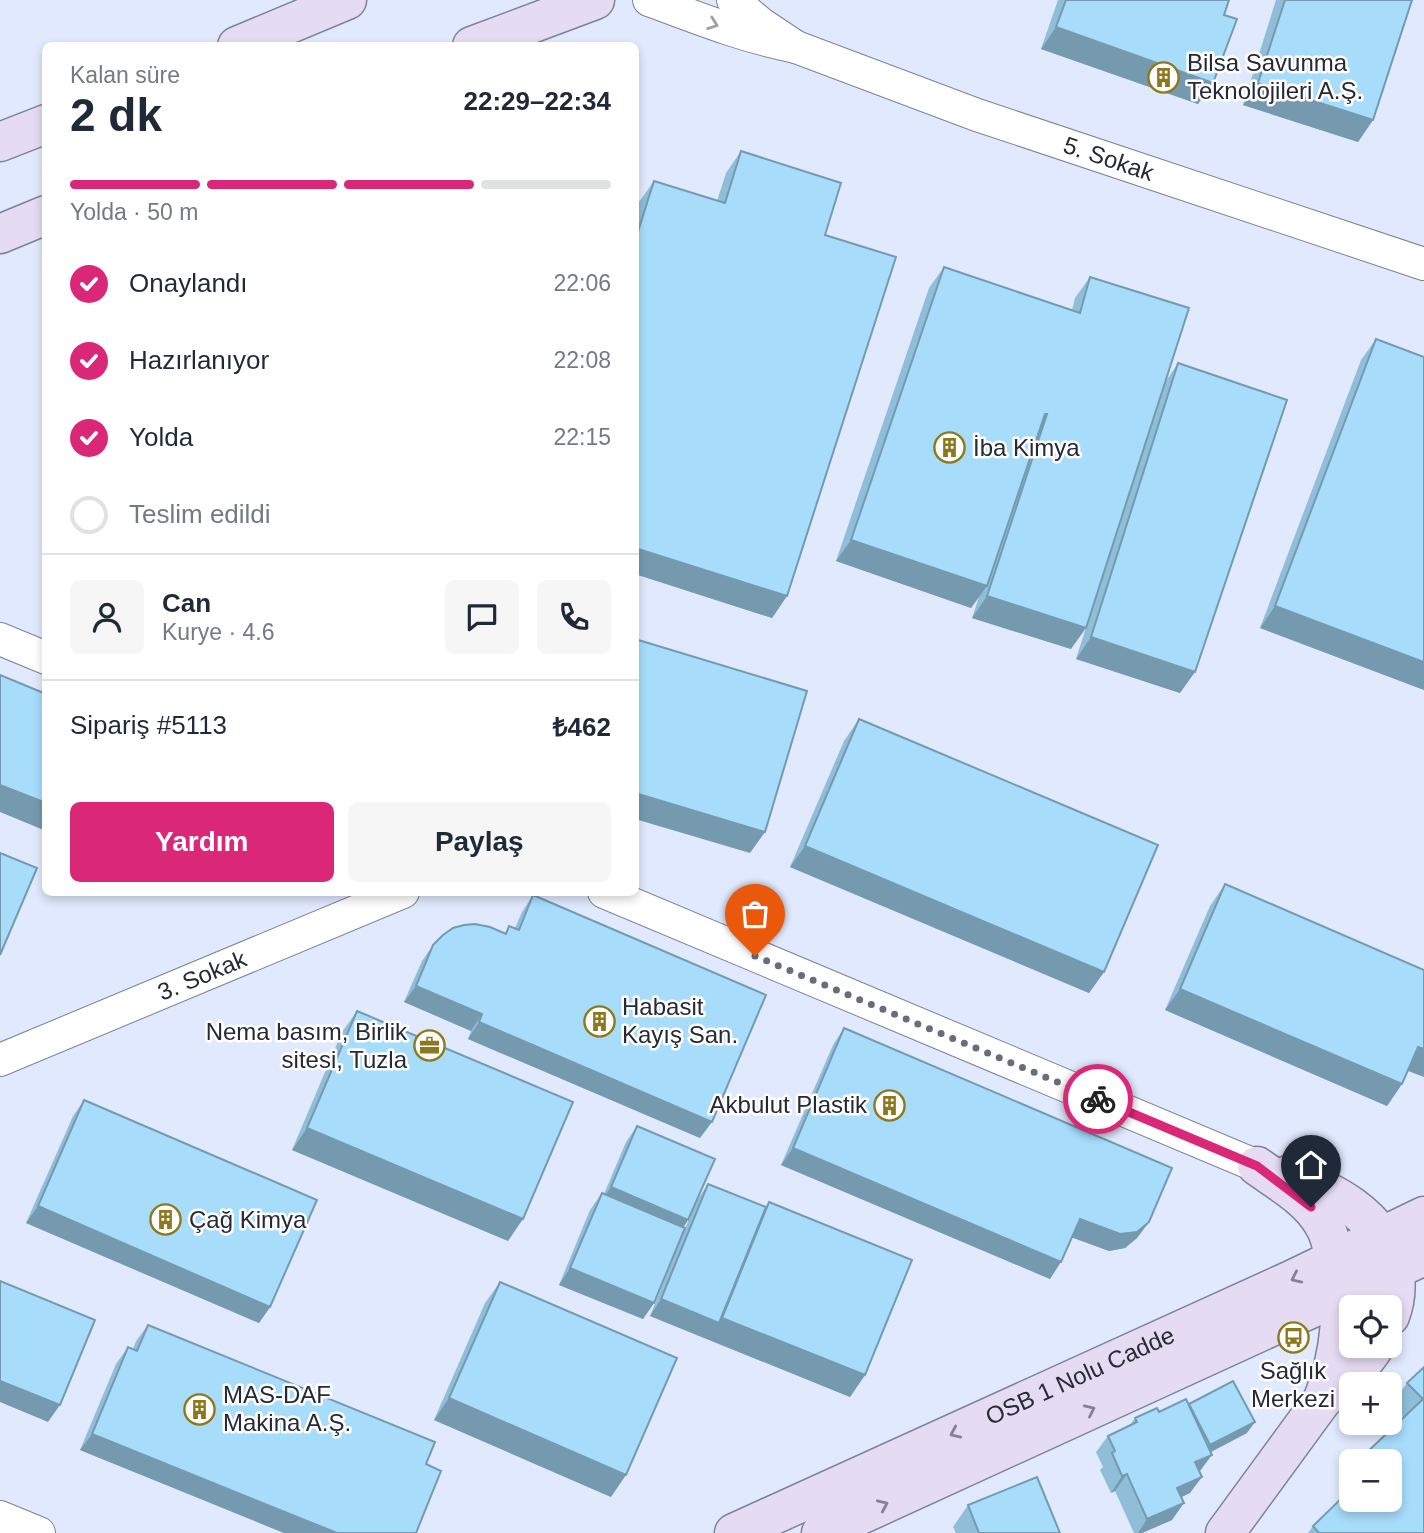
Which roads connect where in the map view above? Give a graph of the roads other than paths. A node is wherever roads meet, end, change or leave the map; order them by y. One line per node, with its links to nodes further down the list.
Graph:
1 (347, 0): 5 (street)
2 (595, 0): 6 (street)
3 (649, 0): 7 (street, 5. Sokak, one-way to 7)
4 (733, 0): 7 (street, 5. Sokak)
5 (247, 42)
6 (483, 42)
7 (796, 47): 12 (street, 5. Sokak)
8 (42, 126): 9 (street)
9 (0, 142)
10 (42, 217): 11 (street)
11 (0, 234)
12 (1424, 264)
13 (0, 639): 14 (street)
14 (42, 656)
15 (393, 896): 17 (street, 3. Sokak)
16 (614, 896): 18 (street)
17 (0, 1060)
18 (1257, 1166): 20 (street); 21 (street)
19 (1424, 1216): 20 (street, OSB 1 Nolu Cadde)
20 (1398, 1254): 21 (street, OSB 1 Nolu Cadde); 22 (street)
21 (1337, 1276): 24 (street); 27 (street, OSB 1 Nolu Cadde, one-way to 27); 28 (street, OSB 1 Nolu Cadde, one-way to 21)
22 (1395, 1295)
23 (1365, 1358): 24 (street)
24 (1323, 1399): 29 (street)
25 (0, 1517): 26 (street)
26 (39, 1533)
27 (734, 1533)
28 (821, 1533)
29 (1225, 1533)

